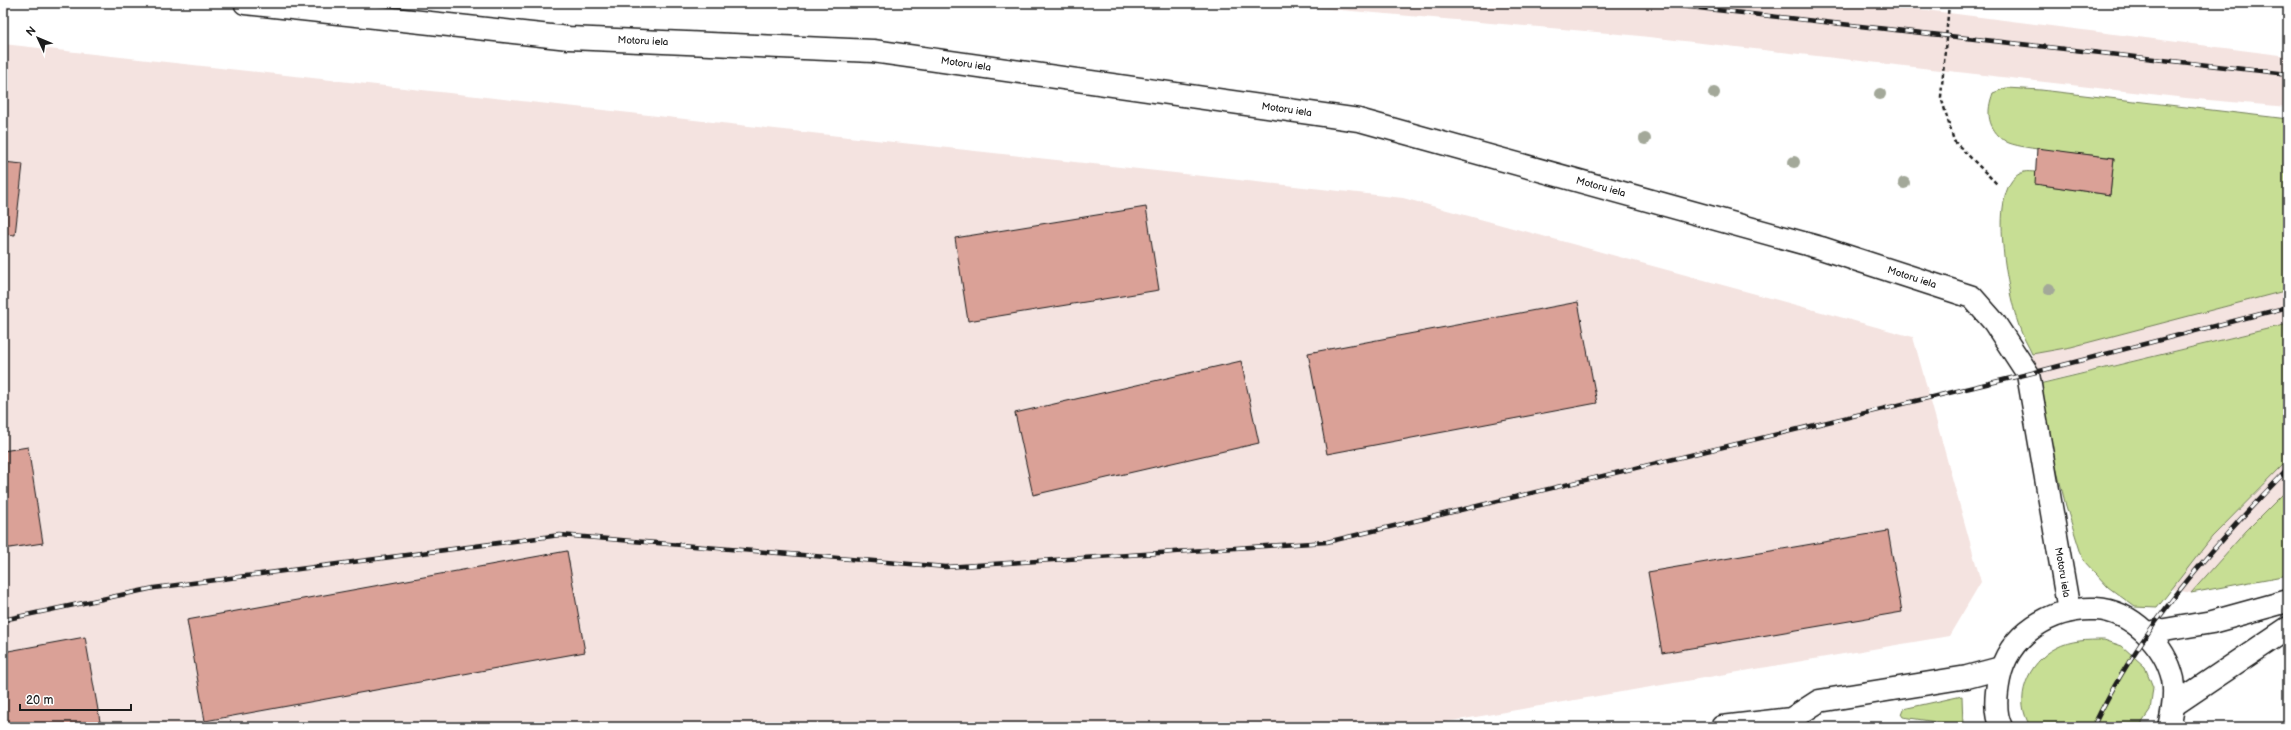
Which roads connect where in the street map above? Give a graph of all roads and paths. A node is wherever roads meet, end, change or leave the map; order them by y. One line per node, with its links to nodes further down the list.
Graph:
1 (245, 3): 5 (street, Motoru iela)
2 (1948, 3): 3 (path)
3 (1998, 186)
4 (2288, 601): 7 (street)
5 (2069, 611): 7 (street); 8 (street)
6 (2288, 628): 9 (street)
7 (2147, 633): 9 (street)
8 (2001, 668): 10 (street); 12 (street)
9 (2174, 705): 13 (street)
10 (1796, 723): 11 (street)
11 (1722, 727)
12 (2001, 727)
13 (2169, 727)

